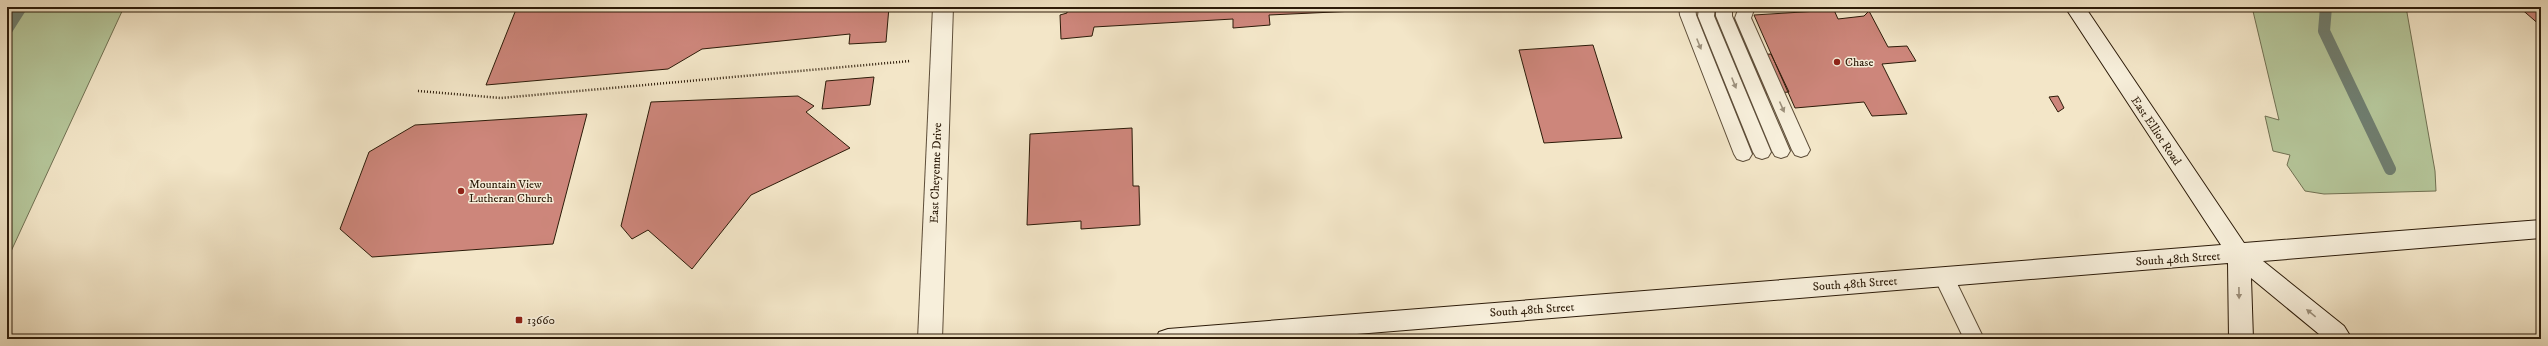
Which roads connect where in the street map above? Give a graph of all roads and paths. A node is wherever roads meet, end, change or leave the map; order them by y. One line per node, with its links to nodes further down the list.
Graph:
1 (943, 7): 7 (main road, East Cheyenne Drive)
2 (1687, 7): 12 (lane, one-way to 12)
3 (1707, 7): 11 (lane, one-way to 11)
4 (1724, 7): 10 (lane)
5 (1747, 7): 9 (lane, one-way to 9)
6 (2075, 7): 14 (main road, East Elliot Road)
7 (940, 58): 8 (path); 16 (main road, East Cheyenne Drive)
8 (418, 91)
9 (1801, 150)
10 (1781, 151)
11 (1762, 152)
12 (1743, 154)
13 (2541, 229): 14 (main road, South 48th Street)
14 (2239, 254): 15 (main road, South 48th Street); 19 (main road, one-way to 19); 20 (main road, East Elliot Road, one-way to 14)
15 (1944, 277): 17 (main road, South 48th Street); 18 (lane)
16 (930, 339)
17 (1168, 339)
18 (1974, 339)
19 (2240, 339)
20 (2340, 339)

